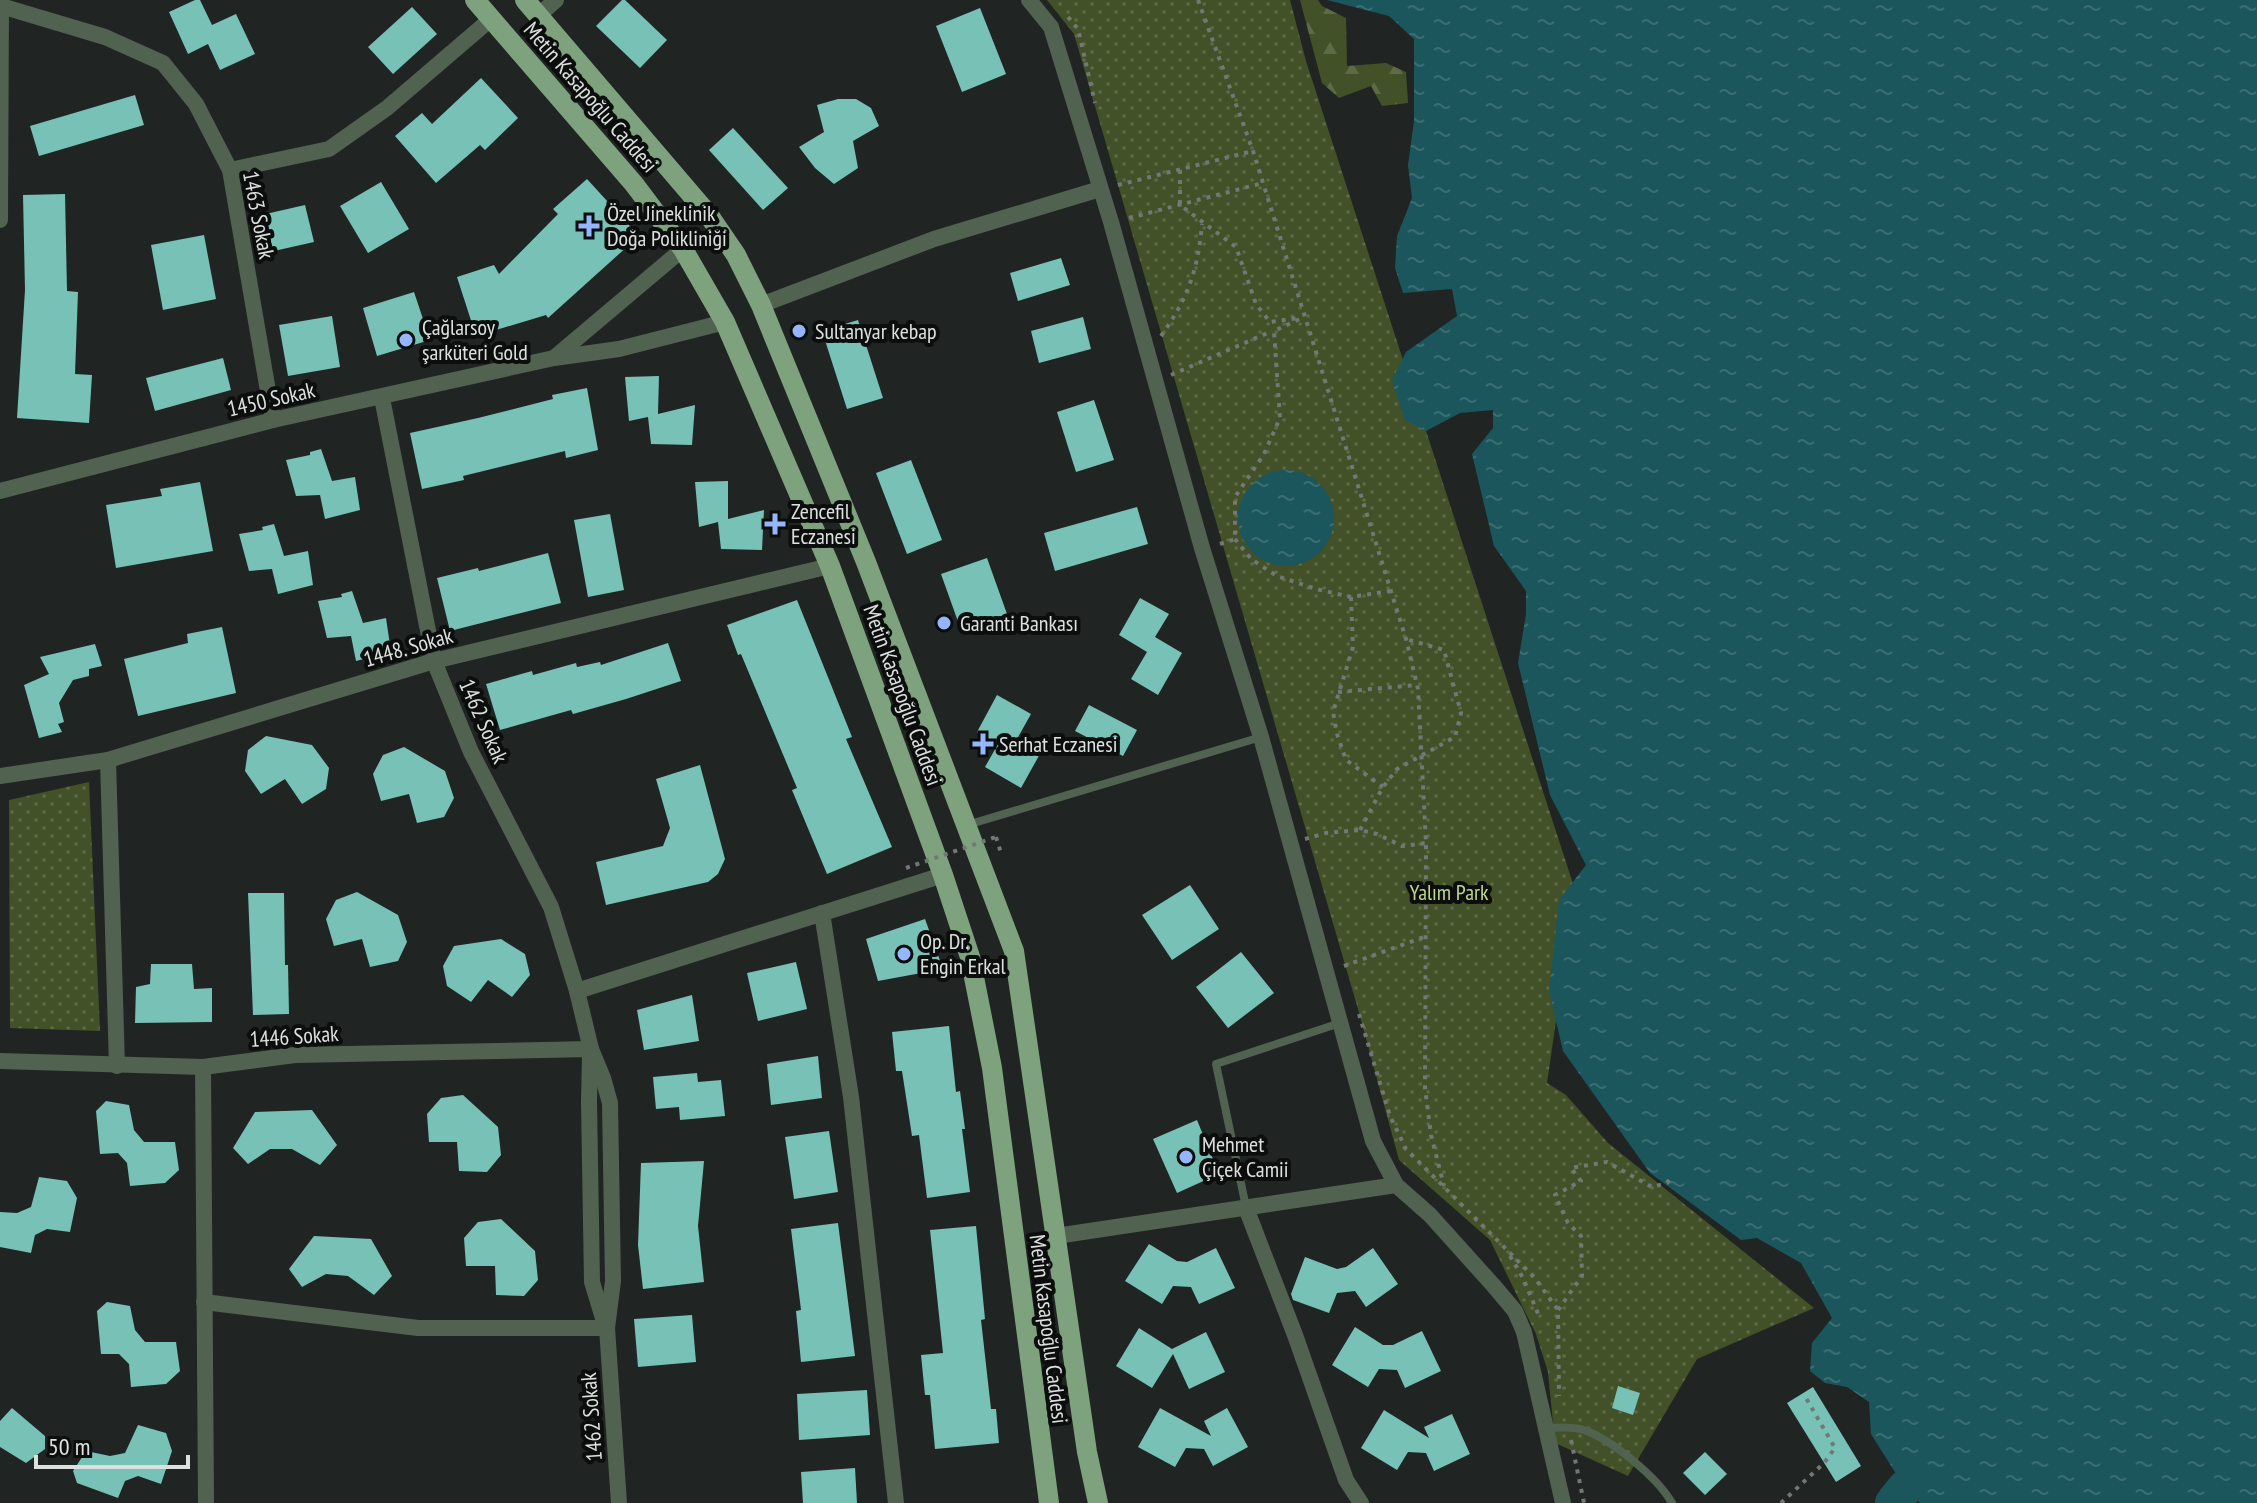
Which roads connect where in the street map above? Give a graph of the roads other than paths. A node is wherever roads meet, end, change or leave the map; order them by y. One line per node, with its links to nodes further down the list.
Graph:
1 (475, 0): 6 (main road, Metin Kasapoğlu Caddesi)
2 (556, 0): 5 (street)
3 (1029, 0): 8 (street)
4 (1, 3): 7 (street, 1463 Sokak); 9 (street)
5 (532, 8): 12 (main road, Metin Kasapoğlu Caddesi)
6 (492, 18): 7 (street); 11 (main road, Metin Kasapoğlu Caddesi)
7 (230, 170): 16 (street, 1463 Sokak)
8 (1100, 189): 12 (street); 20 (street)
9 (0, 210): 10 (street)
10 (0, 220)
11 (683, 249): 13 (main road, Metin Kasapoğlu Caddesi); 14 (street, 1450 Sokak)
12 (761, 305): 23 (main road, Metin Kasapoğlu Caddesi)
13 (725, 322): 14 (street, 1450 Sokak); 18 (main road, Metin Kasapoğlu Caddesi)
14 (554, 358): 15 (street, 1450 Sokak)
15 (382, 398): 16 (street, 1450 Sokak); 19 (street, 1462 Sokak)
16 (273, 420): 17 (street, 1450 Sokak)
17 (0, 491)
18 (830, 566): 19 (street, 1448. Sokak); 24 (main road, Metin Kasapoğlu Caddesi)
19 (434, 661): 21 (street, 1448. Sokak); 26 (street, 1462 Sokak)
20 (1261, 737): 23 (lane); 27 (street)
21 (108, 760): 22 (street, 1448. Sokak); 30 (street)
22 (0, 776)
23 (967, 825): 34 (main road, Metin Kasapoğlu Caddesi)
24 (943, 875): 25 (street); 42 (main road, Metin Kasapoğlu Caddesi)
25 (822, 913): 26 (street); 41 (street)
26 (577, 991): 28 (street, 1462 Sokak)
27 (1340, 1023): 32 (street); 33 (lane)
28 (591, 1049): 31 (street, 1446 Sokak); 36 (street, 1462 Sokak)
29 (0, 1061): 30 (street, 1446 Sokak)
30 (117, 1066): 31 (street, 1446 Sokak)
31 (203, 1067): 35 (street)
32 (1396, 1185): 33 (street); 37 (street)
33 (1246, 1208): 34 (street); 45 (street)
34 (1056, 1236): 38 (main road, Metin Kasapoğlu Caddesi)
35 (204, 1302): 36 (street); 39 (street)
36 (607, 1328): 40 (street, 1462 Sokak)
37 (1544, 1428): 46 (street); 47 (lane)
38 (1087, 1452): 43 (main road, Metin Kasapoğlu Caddesi); 44 (main road)
39 (206, 1503)
40 (619, 1503)
41 (896, 1503)
42 (1049, 1503)
43 (1098, 1503)
44 (1111, 1503)
45 (1361, 1503)
46 (1563, 1503)
47 (1672, 1503)

